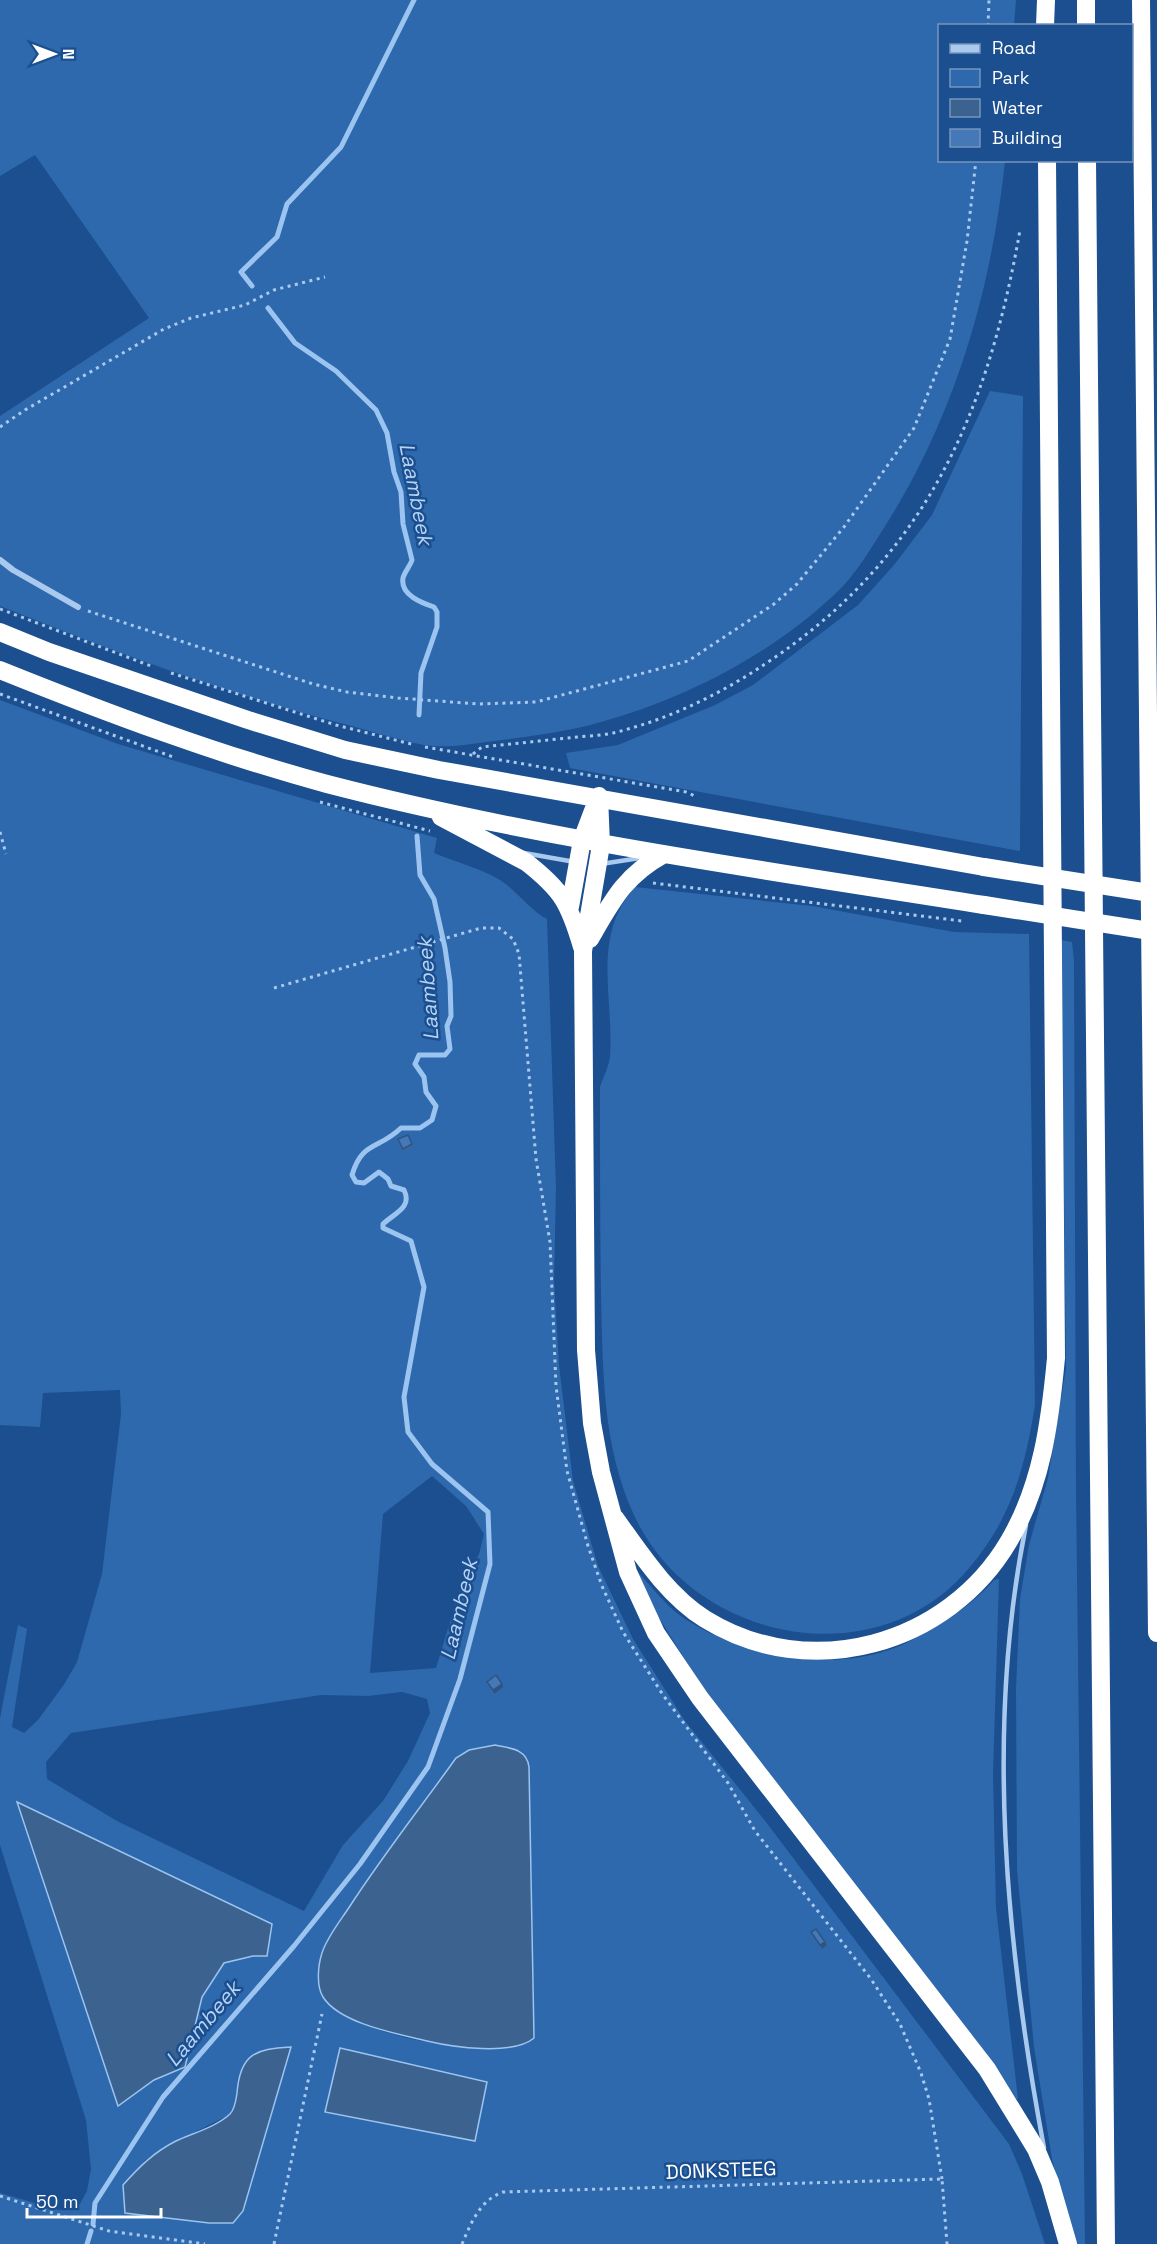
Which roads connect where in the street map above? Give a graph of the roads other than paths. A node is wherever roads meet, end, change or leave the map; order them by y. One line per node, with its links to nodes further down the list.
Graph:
1 (1046, 0): 4 (highway)
2 (1086, 0): 5 (highway)
3 (1140, 0): 26 (highway)
4 (1046, 24)
5 (1086, 24)
6 (1047, 162): 24 (highway)
7 (1087, 162): 29 (highway)
8 (0, 560): 9 (street)
9 (78, 607)
10 (0, 632): 12 (highway)
11 (0, 670): 13 (highway)
12 (599, 796): 14 (highway); 15 (highway); 20 (highway, bridge)
13 (424, 808): 14 (highway); 16 (highway)
14 (582, 840): 15 (highway); 18 (highway)
15 (601, 845): 17 (highway); 19 (highway)
16 (500, 849): 18 (lane); 21 (highway)
17 (664, 854): 19 (lane); 22 (highway, bridge); 23 (highway)
18 (577, 862): 19 (lane); 21 (highway)
19 (597, 865): 23 (highway)
20 (1157, 894)
21 (570, 908): 23 (highway)
22 (1157, 932)
23 (583, 951): 25 (highway)
24 (1033, 1490): 25 (highway); 27 (lane)
25 (615, 1518): 27 (highway)
26 (1157, 1633)
27 (1050, 2182): 28 (highway)
28 (1068, 2244)
29 (1106, 2244)

